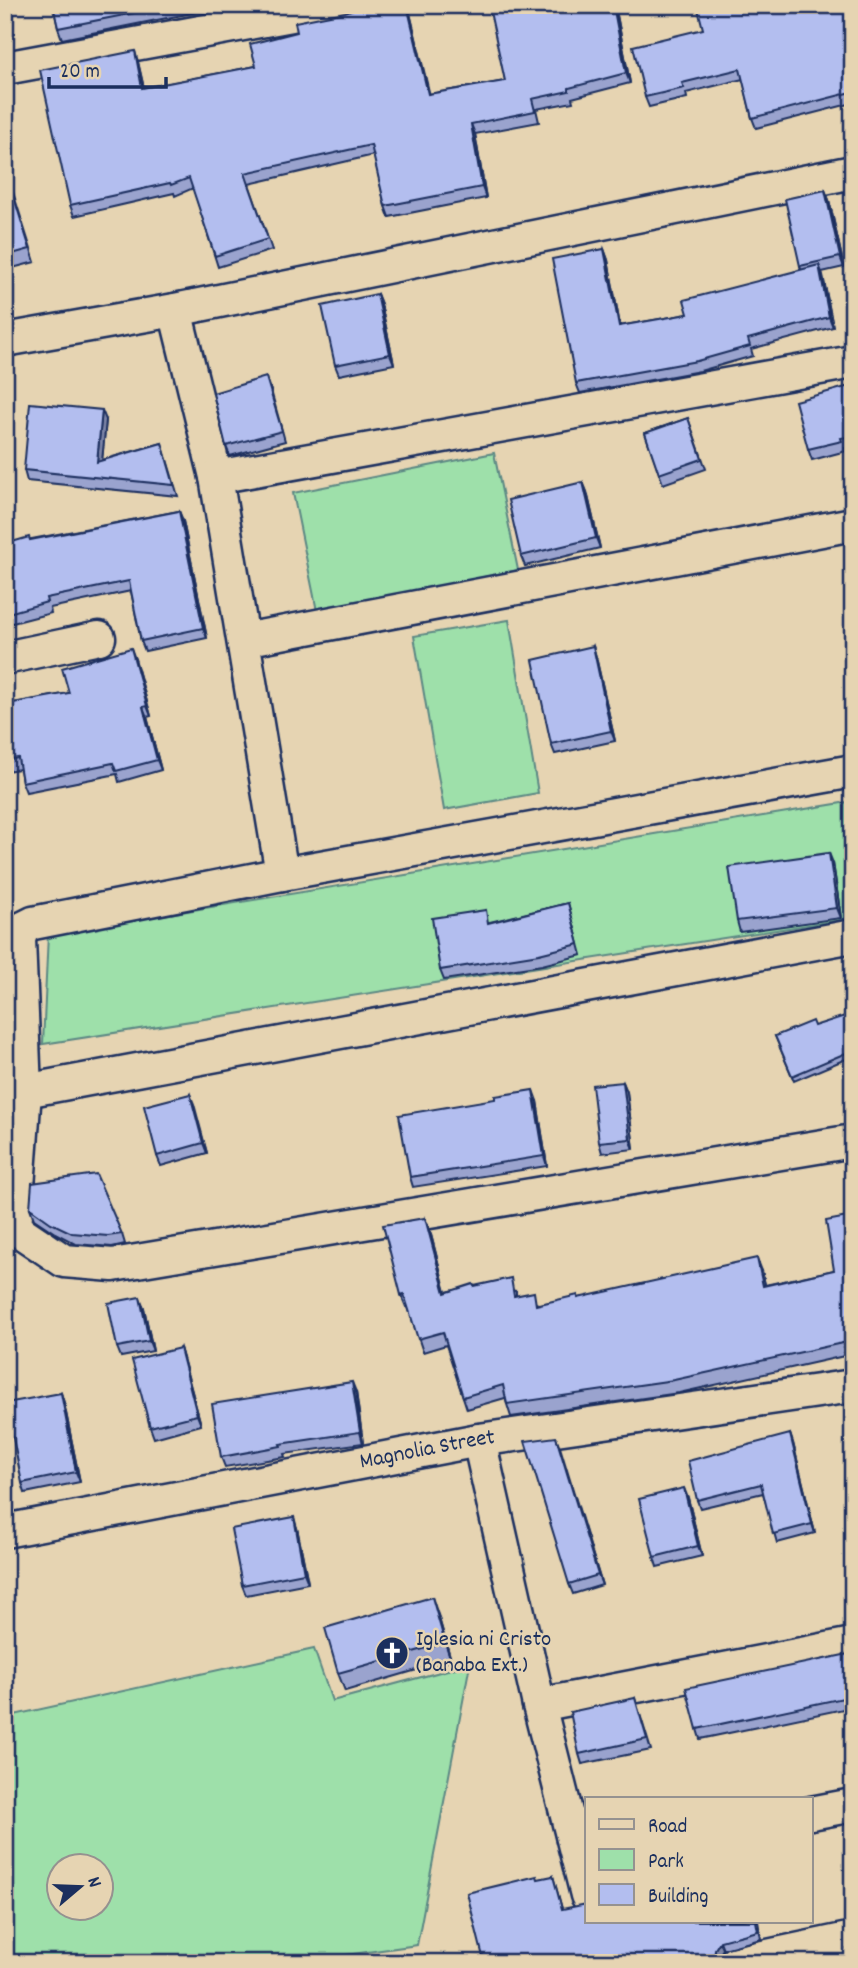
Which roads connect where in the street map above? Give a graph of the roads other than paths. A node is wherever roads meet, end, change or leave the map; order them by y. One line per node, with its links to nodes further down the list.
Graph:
1 (346, 5): 2 (street)
2 (5, 68)
3 (853, 172): 4 (street)
4 (175, 310): 5 (street); 7 (street)
5 (5, 340)
6 (853, 362): 7 (street)
7 (216, 477): 10 (street)
8 (853, 524): 10 (street)
9 (99, 638): 11 (street)
10 (244, 640): 13 (street)
11 (5, 658)
12 (853, 771): 13 (street)
13 (282, 874): 15 (street)
14 (853, 936): 15 (street)
15 (25, 1091): 17 (street)
16 (853, 1141): 17 (street)
17 (10, 1228)
18 (853, 1385): 19 (street, Magnolia Street)
19 (479, 1440): 20 (street, Magnolia Street); 22 (street)
20 (5, 1531)
21 (853, 1644): 22 (street)
22 (539, 1705): 25 (street)
23 (853, 1805): 24 (street)
24 (812, 1813)
25 (583, 1857): 26 (street)
26 (585, 1876)
27 (853, 1938): 28 (street)
28 (735, 1963)

